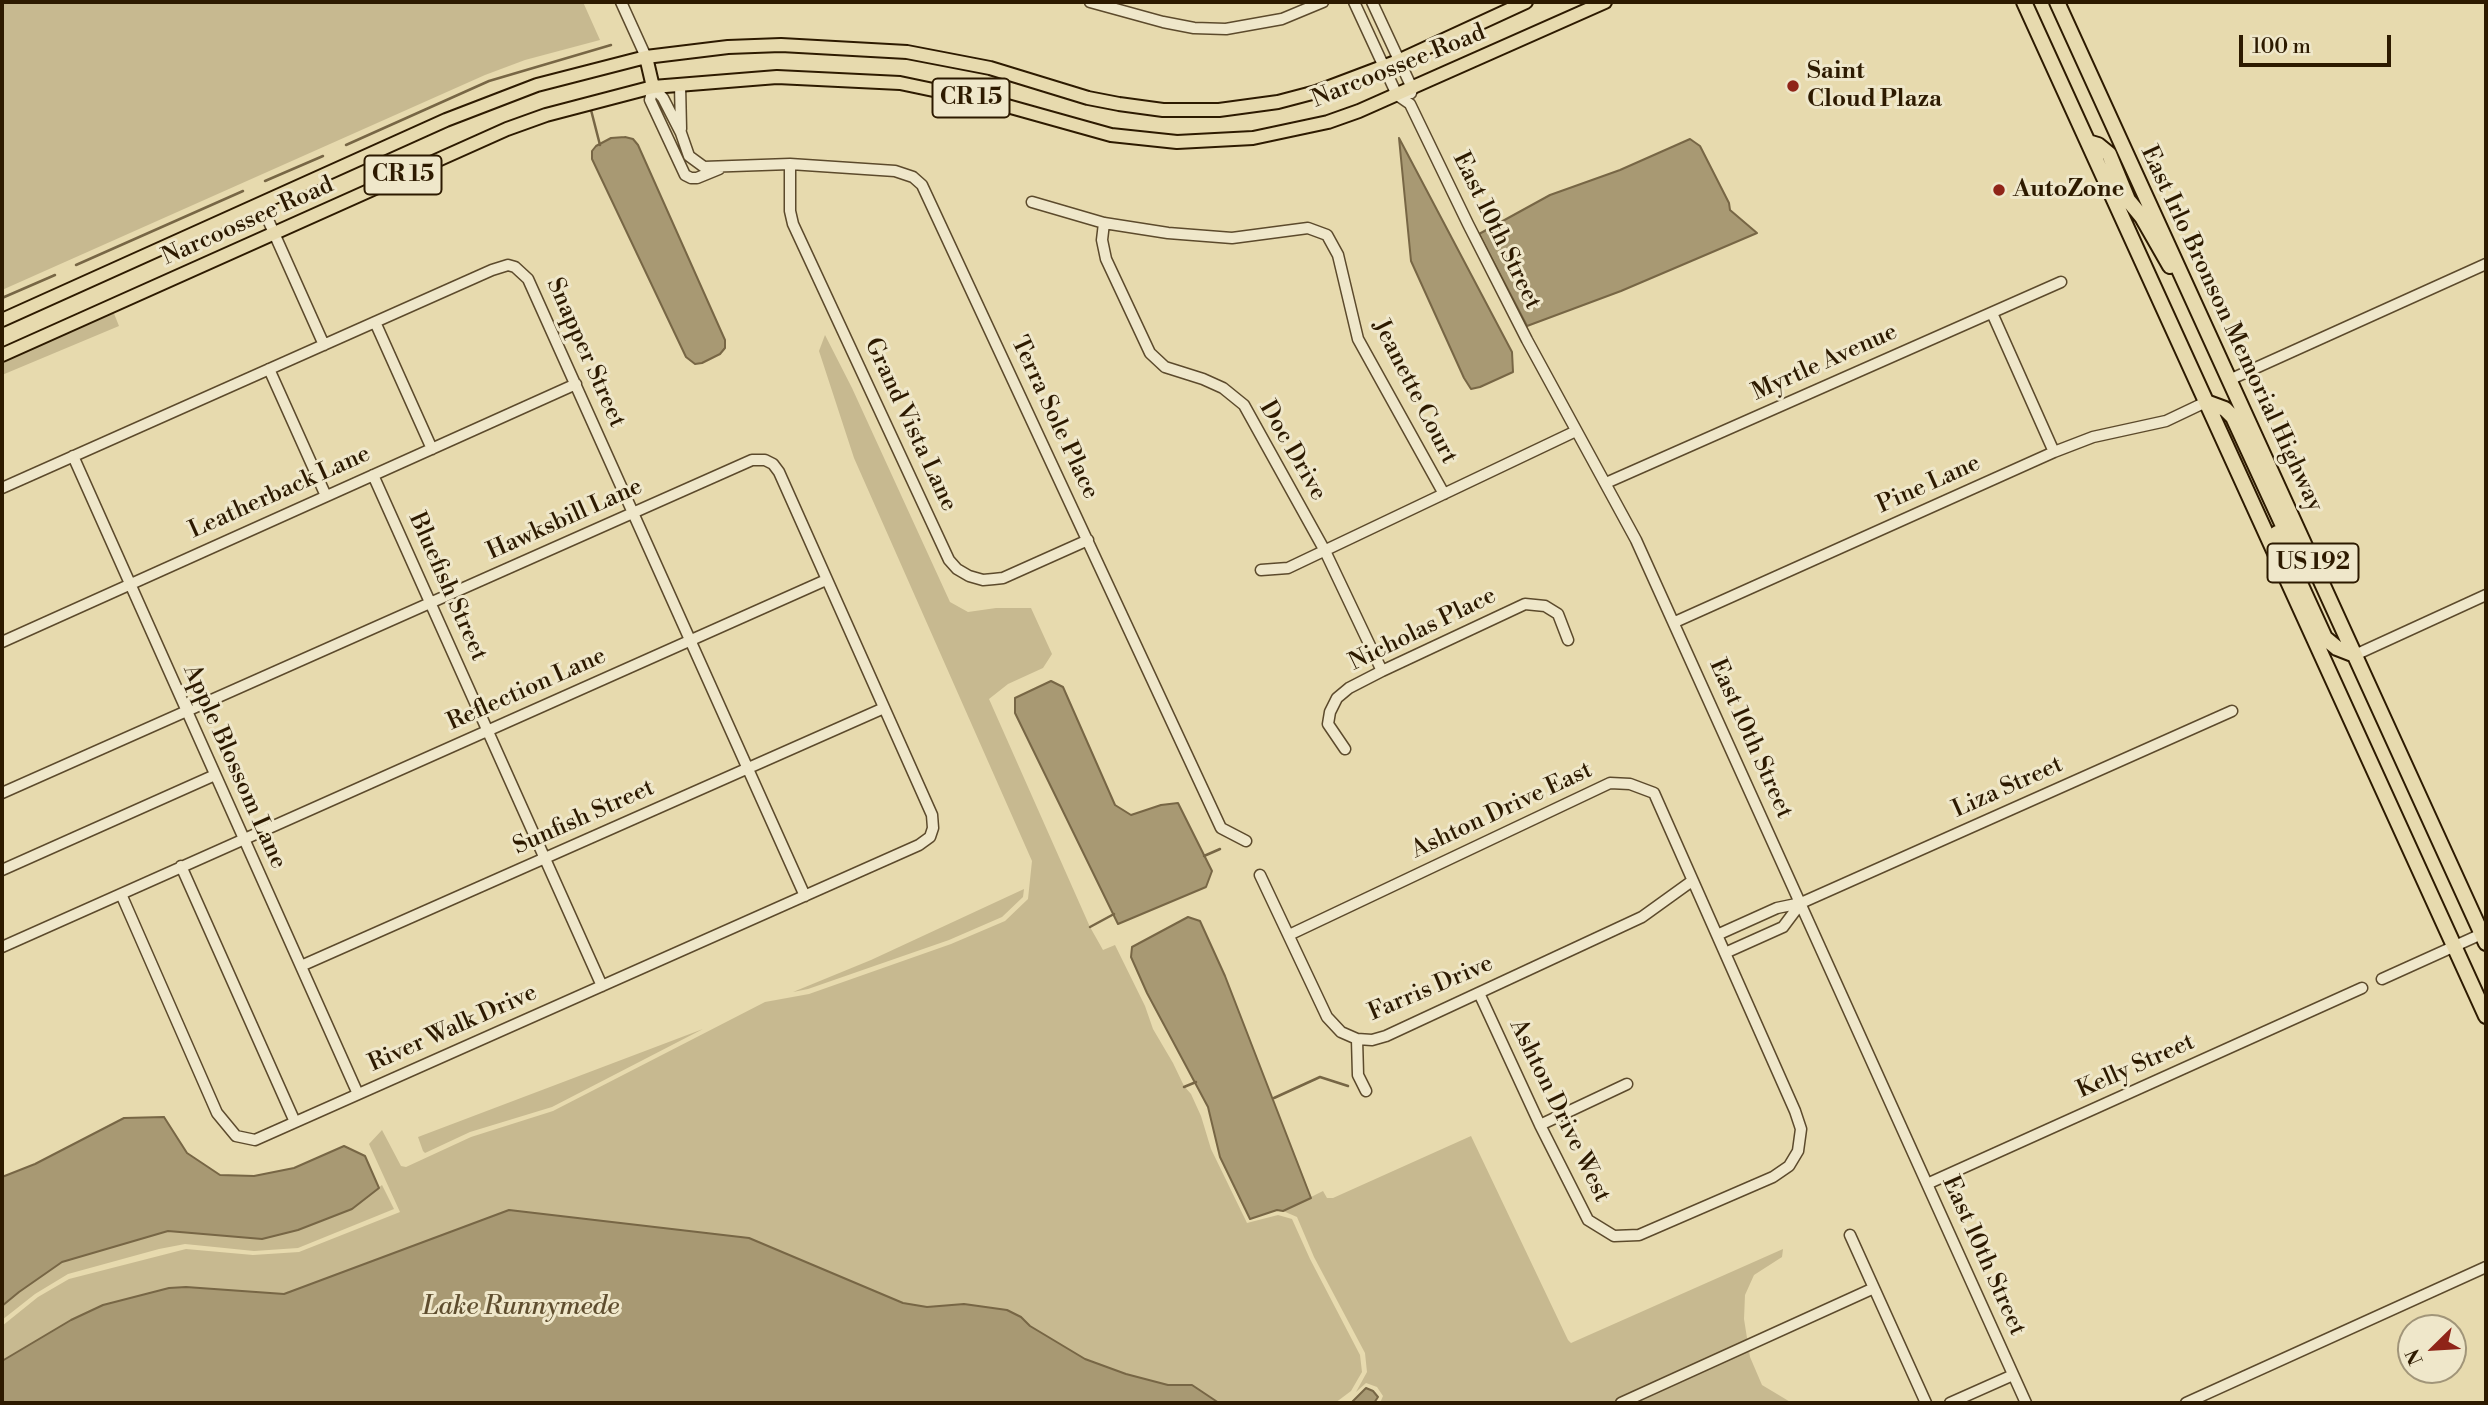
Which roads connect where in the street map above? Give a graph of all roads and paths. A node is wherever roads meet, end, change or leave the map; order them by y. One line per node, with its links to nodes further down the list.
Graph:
1 (621, 2): 11 (street)
2 (1093, 2): 3 (street)
3 (1323, 2)
4 (1354, 2): 13 (street, East 10th Street)
5 (1372, 2): 12 (street)
6 (1526, 2): 12 (main road, Narcoossee Road / CR 15)
7 (1605, 2): 10 (main road, Narcoossee Road / CR 15)
8 (2024, 2): 20 (highway, US 192)
9 (2057, 2): 29 (highway, East Irlo Bronson Memorial Highway / US 192)
10 (1579, 8): 16 (main road, Narcoossee Road / CR 15)
11 (646, 57): 13 (main road, Narcoossee Road / CR 15); 15 (main road); 24 (main road, Narcoossee Road / CR 15)
12 (1398, 61): 13 (main road, Narcoossee Road / CR 15); 16 (street)
13 (1385, 66): 17 (street, East 10th Street)
14 (680, 85): 15 (main road, Narcoossee Road / CR 15); 17 (main road, Narcoossee Road / CR 15); 19 (street, Terra Sole Place)
15 (653, 87): 19 (street, Terra Sole Place); 22 (street, Terra Sole Place); 26 (main road, Narcoossee Road / CR 15)
16 (1412, 88): 17 (main road, Narcoossee Road / CR 15); 18 (street)
17 (1397, 94): 18 (street, East 10th Street)
18 (1410, 104): 39 (street, East 10th Street)
19 (681, 133): 22 (street, Terra Sole Place)
20 (2088, 142): 29 (highway); 38 (highway, US 192)
21 (790, 164): 22 (street, Terra Sole Place); 50 (street, Terra Sole Place); 50 (street, Grand Vista Lane)
22 (723, 167)
23 (1032, 202): 25 (street, Jeanette Court)
24 (261, 204): 26 (street); 31 (main road, Narcoossee Road / CR 15)
25 (1104, 223): 47 (street, Jeanette Court); 51 (street, Doc Drive)
26 (274, 233): 33 (street); 34 (main road, Narcoossee Road / CR 15)
27 (2486, 264): 36 (street)
28 (2061, 282): 30 (street, Myrtle Avenue)
29 (2186, 286): 36 (highway, East Irlo Bronson Memorial Highway / US 192)
30 (1992, 313): 42 (street); 45 (street, Myrtle Avenue)
31 (2, 320)
32 (375, 322): 33 (street, Snapper Street); 37 (street, Snapper Street); 40 (street)
33 (324, 345): 35 (street, Snapper Street)
34 (2, 355)
35 (268, 369): 43 (street, Snapper Street); 48 (street)
36 (2229, 380): 55 (highway, East Irlo Bronson Memorial Highway / US 192)
37 (576, 384): 40 (street, Leatherback Lane); 49 (street, Snapper Street)
38 (2206, 402): 41 (highway, US 192); 42 (street, Pine Lane); 55 (highway)
39 (1576, 430): 45 (street, East 10th Street); 47 (street)
40 (432, 449): 44 (street, Leatherback Lane)
41 (2228, 450): 62 (highway); 86 (highway, US 192)
42 (2054, 452): 58 (street, Pine Lane)
43 (73, 456): 46 (street, Snapper Street); 54 (street, Apple Blossom Lane)
44 (373, 475): 48 (street, Leatherback Lane); 57 (street, Bluefish Street)
45 (1606, 483): 58 (street, East 10th Street)
46 (2, 488)
47 (1444, 494): 51 (street)
48 (326, 496): 54 (street, Leatherback Lane)
49 (634, 513): 53 (street, Hawksbill Lane); 57 (street, Hawksbill Lane); 60 (street, Snapper Street)
50 (1088, 540): 74 (street, Terra Sole Place)
51 (1325, 551): 52 (street); 63 (street, Doc Drive)
52 (1261, 570)
53 (826, 580): 60 (street, Reflection Lane); 64 (street, Hawksbill Lane)
54 (129, 584): 61 (street, Leatherback Lane); 65 (street, Apple Blossom Lane)
55 (2325, 589): 62 (highway, East Irlo Bronson Memorial Highway / US 192)
56 (2486, 595): 62 (street)
57 (430, 603): 65 (street, Hawksbill Lane); 67 (street, Bluefish Street)
58 (1675, 622): 82 (street, East 10th Street)
59 (1568, 639): 63 (street, Nicholas Place)
60 (690, 640): 67 (street, Reflection Lane); 69 (street, Snapper Street)
61 (2, 642)
62 (2356, 654): 85 (highway, East Irlo Bronson Memorial Highway / US 192)
63 (1382, 671): 68 (street, Nicholas Place)
64 (884, 708): 69 (street, Sunfish Street); 72 (street, Hawksbill Lane)
65 (186, 711): 70 (street, Apple Blossom Lane); 71 (street, Hawksbill Lane)
66 (2232, 711): 82 (street, Liza Street)
67 (488, 730): 73 (street, Reflection Lane); 75 (street, Bluefish Street)
68 (1345, 749)
69 (747, 768): 75 (street, Sunfish Street); 81 (street, Snapper Street)
70 (215, 775): 73 (street, Apple Blossom Lane); 77 (street)
71 (2, 793)
72 (930, 837): 81 (street, River Walk Drive)
73 (244, 838): 76 (street, Reflection Lane); 89 (street, Apple Blossom Lane)
74 (1246, 842)
75 (545, 859): 89 (street, Sunfish Street); 91 (street, Bluefish Street)
76 (181, 866): 80 (street, Reflection Lane); 99 (street)
77 (2, 870)
78 (1261, 875): 83 (street, Farris Drive)
79 (1692, 881): 83 (street, Ashton Drive East); 84 (street, Ashton Drive East); 93 (street, Farris Drive)
80 (121, 894): 87 (street, Reflection Lane); 99 (street, River Walk Drive)
81 (805, 895): 91 (street, River Walk Drive)
82 (1801, 903): 84 (street, Liza Street); 88 (street); 101 (street, East 10th Street)
83 (1289, 935): 95 (street, Farris Drive)
84 (1717, 935): 88 (street, Ashton Drive East)
85 (2485, 936): 86 (street)
86 (2455, 946): 90 (street); 94 (highway, US 192)
87 (2, 947)
88 (1726, 953): 100 (street, Ashton Drive West)
89 (301, 966): 98 (street, Apple Blossom Lane)
90 (2382, 979)
91 (602, 986): 98 (street, River Walk Drive)
92 (2362, 988): 101 (street, Kelly Street)
93 (1479, 993): 95 (street, Farris Drive); 100 (street, Ashton Drive West)
94 (2486, 1016)
95 (1357, 1040): 97 (street)
96 (1628, 1084): 100 (street)
97 (1366, 1091)
98 (358, 1094): 99 (street, River Walk Drive)
99 (295, 1122)
100 (1540, 1125)
101 (1927, 1184): 105 (street, East 10th Street)
102 (1850, 1235): 104 (street)
103 (2486, 1268): 110 (street)
104 (1874, 1289): 106 (street); 107 (street)
105 (2013, 1375): 108 (street); 109 (street, East 10th Street)
106 (1621, 1403)
107 (1926, 1403)
108 (1950, 1403)
109 (2026, 1403)
110 (2186, 1403)

